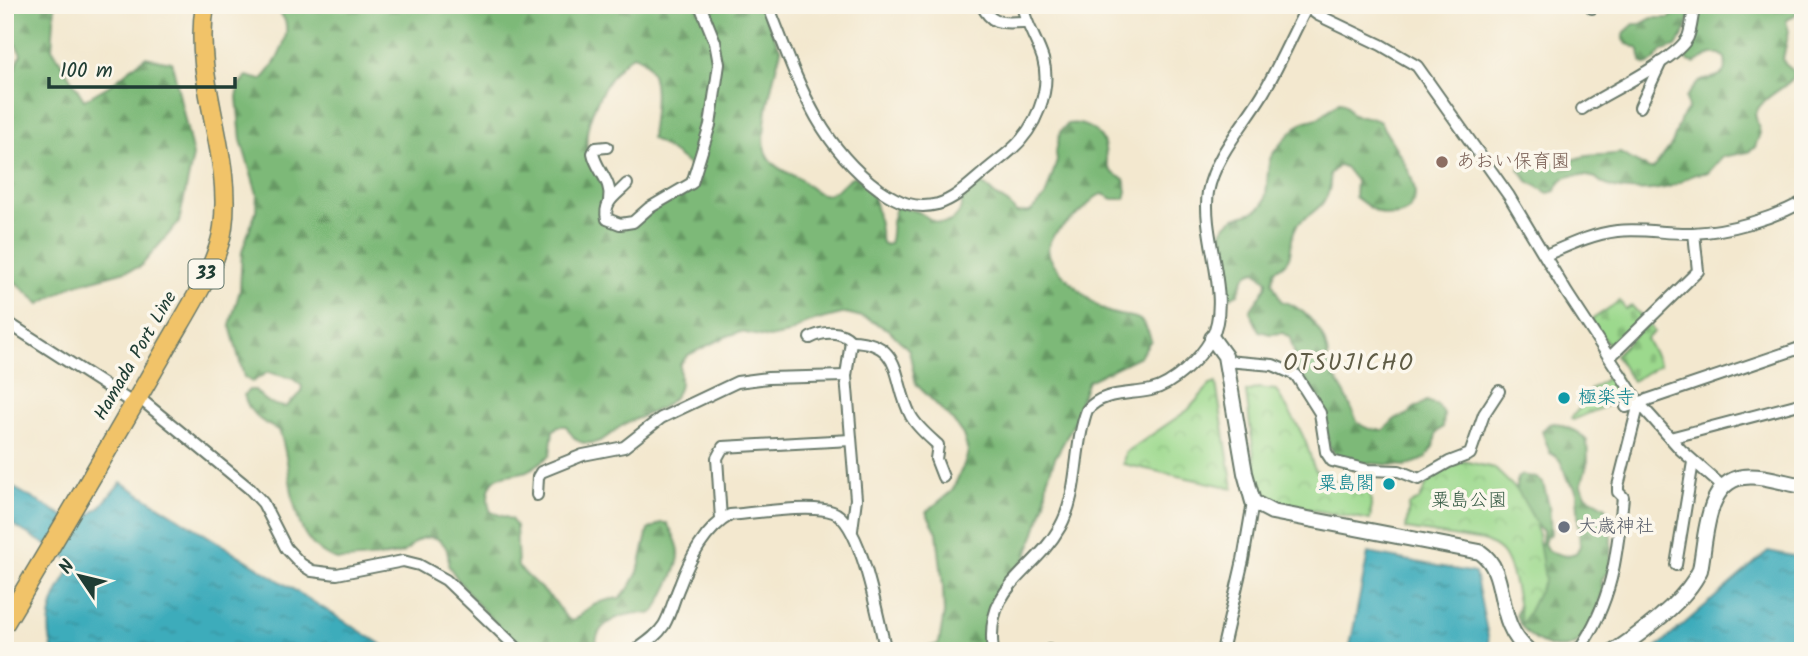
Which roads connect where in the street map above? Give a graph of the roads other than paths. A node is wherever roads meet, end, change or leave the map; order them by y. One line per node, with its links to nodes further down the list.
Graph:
1 (205, 5): 27 (main road, Hamada Port Line / 33)
2 (700, 5): 14 (street)
3 (768, 5): 8 (street)
4 (982, 5): 8 (street)
5 (1022, 5): 8 (street)
6 (1695, 5): 9 (street)
7 (1307, 6): 17 (street); 20 (street)
8 (1025, 22)
9 (1662, 60): 10 (street); 11 (street)
10 (1640, 107)
11 (1582, 109)
12 (607, 147): 14 (street)
13 (627, 184): 14 (street)
14 (609, 200)
15 (1803, 202): 16 (street)
16 (1694, 233): 17 (street); 23 (street)
17 (1546, 255): 23 (street)
18 (5, 321): 27 (street)
19 (810, 338): 21 (street)
20 (1212, 338): 24 (street); 46 (street)
21 (851, 341): 25 (street); 34 (street)
22 (1803, 347): 28 (street)
23 (1610, 356): 28 (street)
24 (1226, 360): 26 (street); 38 (street)
25 (846, 376): 32 (street); 37 (street)
26 (1499, 391)
27 (136, 401): 42 (main road, Hamada Port Line / 33); 43 (street)
28 (1639, 403): 30 (street); 31 (street); 49 (street)
29 (1803, 403): 31 (street)
30 (1626, 407)
31 (1670, 438): 33 (street)
32 (851, 440): 39 (street); 40 (street)
33 (1693, 462): 36 (street); 41 (street)
34 (943, 477)
35 (1803, 486): 36 (street)
36 (1723, 487): 50 (street)
37 (537, 495)
38 (1253, 502): 47 (street); 48 (street)
39 (721, 519): 40 (street); 44 (street)
40 (852, 530): 45 (street)
41 (1676, 565)
42 (8, 612)
43 (520, 651)
44 (635, 651)
45 (886, 651)
46 (992, 651)
47 (1222, 651)
48 (1530, 651)
49 (1578, 651)
50 (1615, 651)

